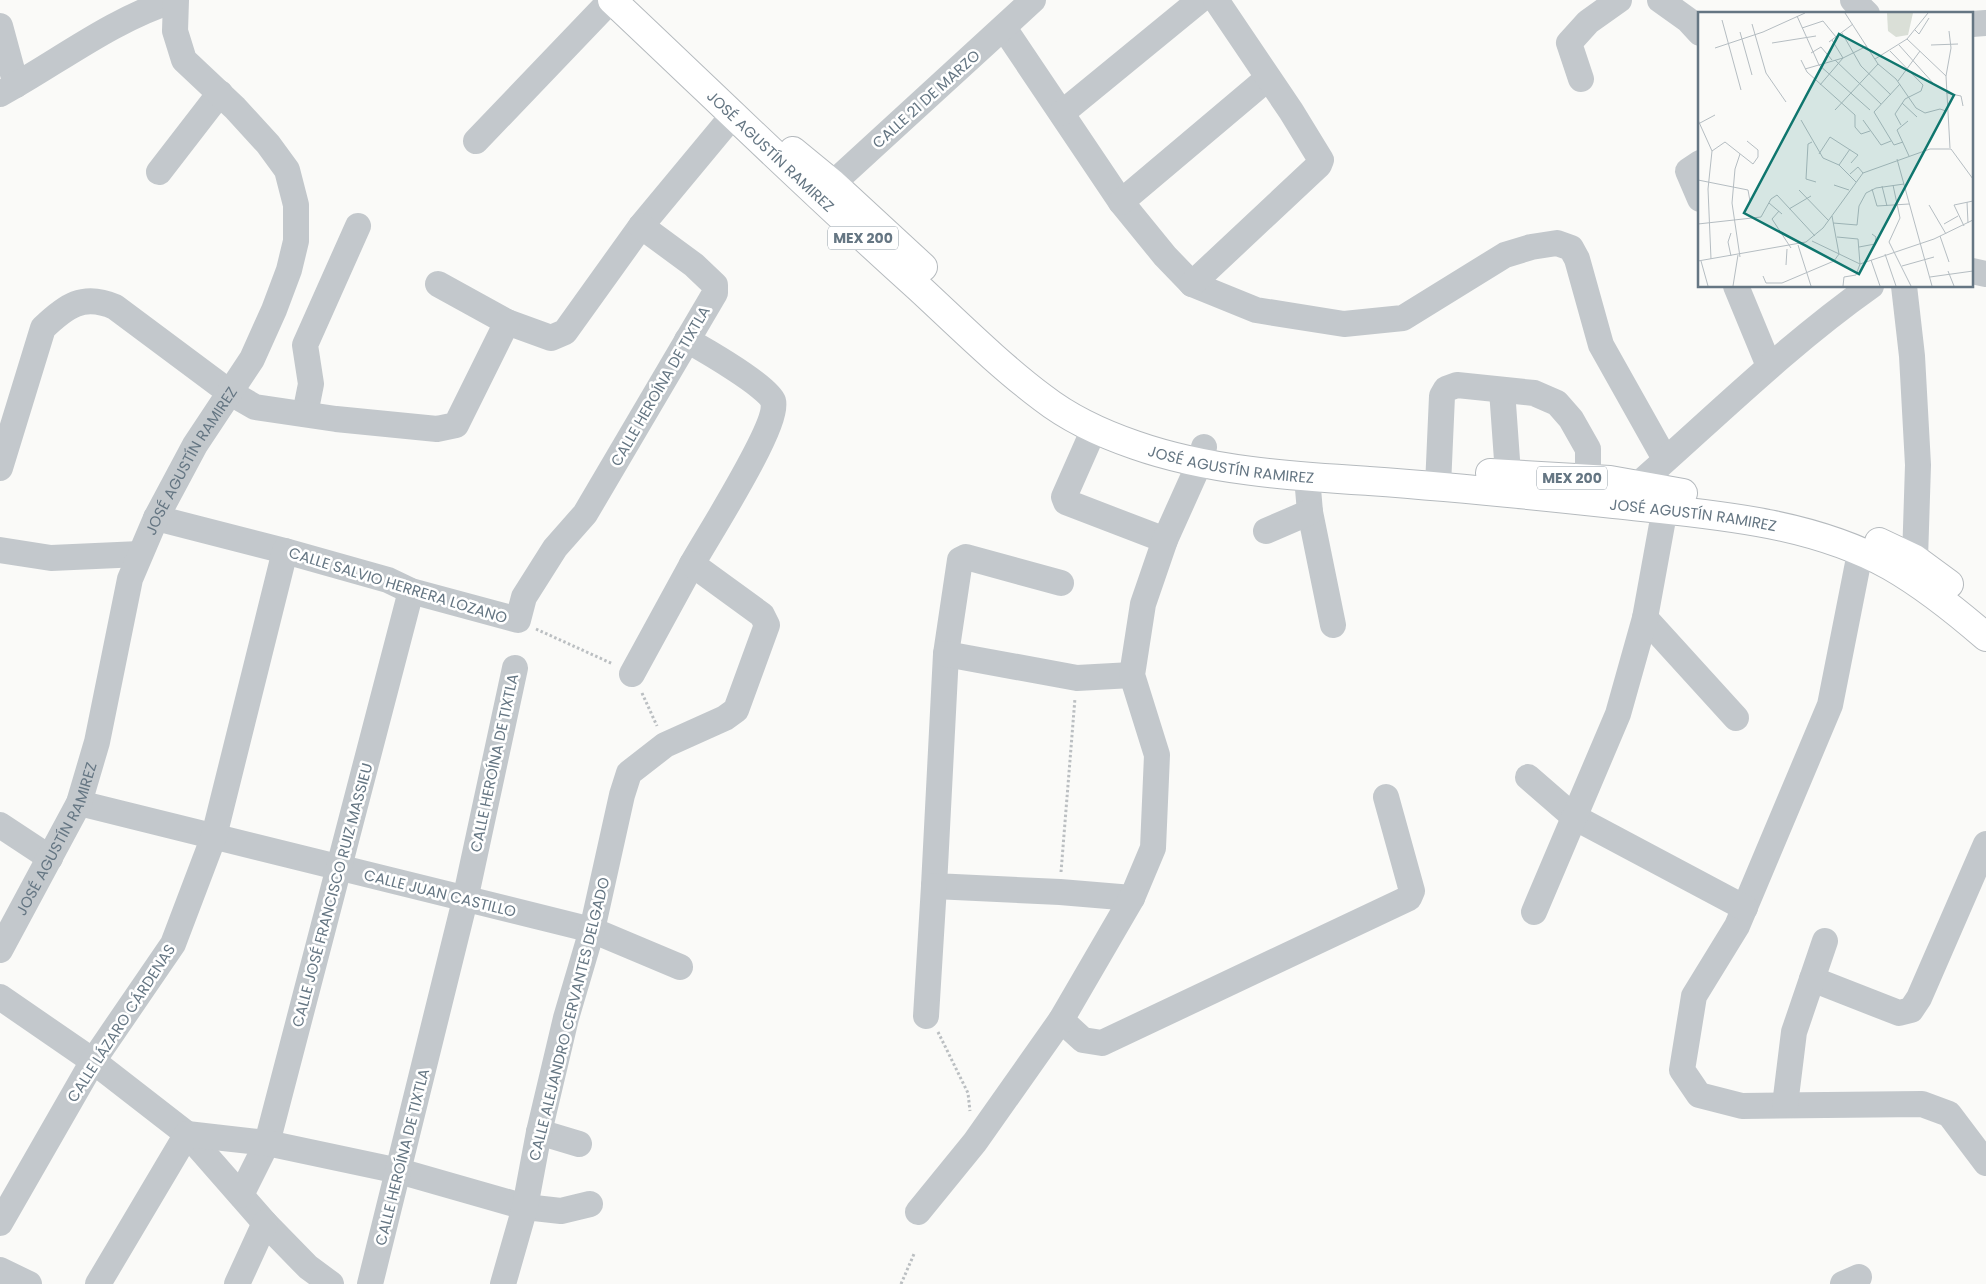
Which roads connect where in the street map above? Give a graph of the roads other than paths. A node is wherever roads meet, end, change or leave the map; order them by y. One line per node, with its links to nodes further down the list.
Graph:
1 (175, 0): 16 (street); 17 (street, JOSÉ AGUSTÍN RAMIREZ)
2 (612, 0): 19 (main road, JOSÉ AGUSTÍN RAMIREZ / MEX 200); 20 (street)
3 (635, 0): 23 (main road, JOSÉ AGUSTÍN RAMIREZ / MEX 200)
4 (1033, 0): 12 (street, CALLE 21 DE MARZO)
5 (1200, 0): 18 (street)
6 (1216, 0): 14 (street)
7 (1619, 0): 15 (street)
8 (1660, 0): 13 (street)
9 (1853, 0): 10 (street)
10 (1865, 12)
11 (0, 26): 16 (street)
12 (1004, 28): 18 (street); 23 (street, CALLE 21 DE MARZO)
13 (1698, 31)
14 (1268, 78): 25 (street); 29 (street)
15 (1581, 78)
16 (8, 90)
17 (220, 93): 22 (street); 37 (street, JOSÉ AGUSTÍN RAMIREZ)
18 (1062, 113): 25 (street)
19 (734, 114): 23 (main road, JOSÉ AGUSTÍN RAMIREZ / MEX 200); 27 (street)
20 (476, 141)
21 (1698, 164): 24 (street)
22 (159, 172)
23 (825, 190): 39 (main road, JOSÉ AGUSTÍN RAMIREZ / MEX 200); 40 (main road, JOSÉ AGUSTÍN RAMIREZ / MEX 200)
24 (1698, 195)
25 (1121, 202): 29 (street)
26 (358, 226): 38 (street)
27 (641, 226): 33 (street); 34 (street, CALLE HEROÍNA DE TIXTLA)
28 (438, 284): 33 (street)
29 (1192, 284): 41 (street)
30 (1737, 288): 35 (street)
31 (1868, 288): 35 (street)
32 (1904, 288): 58 (street)
33 (507, 322): 38 (street)
34 (687, 340): 59 (street); 64 (street, CALLE HEROÍNA DE TIXTLA)
35 (1769, 366): 41 (street)
36 (1502, 390): 44 (street); 45 (street); 47 (street)
37 (229, 392): 38 (street); 42 (street); 51 (street, JOSÉ AGUSTÍN RAMIREZ)
38 (305, 414)
39 (1094, 429): 40 (main road, JOSÉ AGUSTÍN RAMIREZ / MEX 200); 53 (street)
40 (1202, 454): 43 (main road, JOSÉ AGUSTÍN RAMIREZ / MEX 200); 44 (main road, JOSÉ AGUSTÍN RAMIREZ / MEX 200); 53 (street)
41 (1665, 459): 46 (street)
42 (0, 468)
43 (1307, 477): 44 (main road, JOSÉ AGUSTÍN RAMIREZ / MEX 200); 50 (street)
44 (1438, 478): 45 (main road, JOSÉ AGUSTÍN RAMIREZ / MEX 200)
45 (1511, 483): 47 (main road, JOSÉ AGUSTÍN RAMIREZ / MEX 200)
46 (1637, 486): 47 (main road, JOSÉ AGUSTÍN RAMIREZ / MEX 200); 48 (street); 58 (main road, JOSÉ AGUSTÍN RAMIREZ / MEX 200)
47 (1588, 490): 48 (main road, JOSÉ AGUSTÍN RAMIREZ / MEX 200)
48 (1616, 504): 49 (main road, JOSÉ AGUSTÍN RAMIREZ / MEX 200)
49 (1665, 508): 56 (main road, JOSÉ AGUSTÍN RAMIREZ / MEX 200); 63 (street)
50 (1310, 512): 52 (street); 65 (street)
51 (156, 518): 55 (street, CALLE SALVIO HERRERA LOZANO); 57 (street, JOSÉ AGUSTÍN RAMIREZ)
52 (1266, 531)
53 (1165, 540): 70 (street)
54 (0, 550): 57 (street)
55 (286, 551): 61 (street, CALLE SALVIO HERRERA LOZANO); 77 (street, CALLE LÁZARO CÁRDENAS)
56 (1860, 553): 66 (main road, JOSÉ AGUSTÍN RAMIREZ / MEX 200); 84 (street)
57 (140, 554): 74 (street, JOSÉ AGUSTÍN RAMIREZ)
58 (1915, 559): 62 (main road, JOSÉ AGUSTÍN RAMIREZ / MEX 200)
59 (692, 564): 69 (street); 86 (street, CALLE ALEJANDRO CERVANTES DELGADO)
60 (1061, 583): 67 (street)
61 (411, 592): 64 (street, CALLE SALVIO HERRERA LOZANO); 80 (street, CALLE JOSÉ FRANCISCO RUIZ MASSIEU)
62 (1986, 612)
63 (1644, 618): 71 (street); 75 (street)
64 (518, 620)
65 (1334, 626)
66 (1986, 636)
67 (946, 654): 70 (street); 81 (street)
68 (515, 668): 83 (street, CALLE HEROÍNA DE TIXTLA)
69 (632, 674)
70 (1132, 675): 82 (street)
71 (1736, 718)
72 (1528, 777): 75 (street)
73 (1386, 797): 93 (street)
74 (79, 803): 77 (street, CALLE JUAN CASTILLO); 79 (street, JOSÉ AGUSTÍN RAMIREZ)
75 (1574, 817): 84 (street); 85 (street)
76 (0, 825): 79 (street)
77 (214, 836): 80 (street, CALLE JUAN CASTILLO); 94 (street, CALLE LÁZARO CÁRDENAS)
78 (1986, 844): 90 (street)
79 (50, 858): 88 (street, JOSÉ AGUSTÍN RAMIREZ)
80 (338, 869): 83 (street, CALLE JUAN CASTILLO); 98 (street, CALLE JOSÉ FRANCISCO RUIZ MASSIEU)
81 (934, 886): 82 (street); 92 (street)
82 (1132, 898): 93 (street)
83 (465, 900): 86 (street, CALLE JUAN CASTILLO); 101 (street, CALLE HEROÍNA DE TIXTLA)
84 (1745, 908): 95 (street)
85 (1534, 912)
86 (592, 930): 89 (street, CALLE JUAN CASTILLO); 96 (street, CALLE ALEJANDRO CERVANTES DELGADO)
87 (1825, 941): 90 (street)
88 (0, 950)
89 (680, 967)
90 (1812, 979): 95 (street)
91 (0, 997): 94 (street)
92 (926, 1016)
93 (1061, 1020): 105 (street)
94 (93, 1061): 97 (street); 106 (street, CALLE LÁZARO CÁRDENAS)
95 (1785, 1105): 100 (street)
96 (539, 1132): 99 (street); 104 (street, CALLE ALEJANDRO CERVANTES DELGADO)
97 (187, 1134): 98 (street); 102 (street); 110 (street)
98 (267, 1143): 101 (street); 102 (street, CALLE JOSÉ FRANCISCO RUIZ MASSIEU)
99 (579, 1144)
100 (1986, 1163)
101 (399, 1171): 104 (street); 113 (street, CALLE HEROÍNA DE TIXTLA)
102 (242, 1195): 107 (street)
103 (590, 1204): 104 (street)
104 (525, 1208): 114 (street, CALLE ALEJANDRO CERVANTES DELGADO)
105 (918, 1212)
106 (0, 1223)
107 (265, 1223): 111 (street); 112 (street)
108 (0, 1270): 109 (street)
109 (29, 1284)
110 (98, 1284)
111 (237, 1284)
112 (331, 1284)
113 (370, 1284)
114 (503, 1284)

